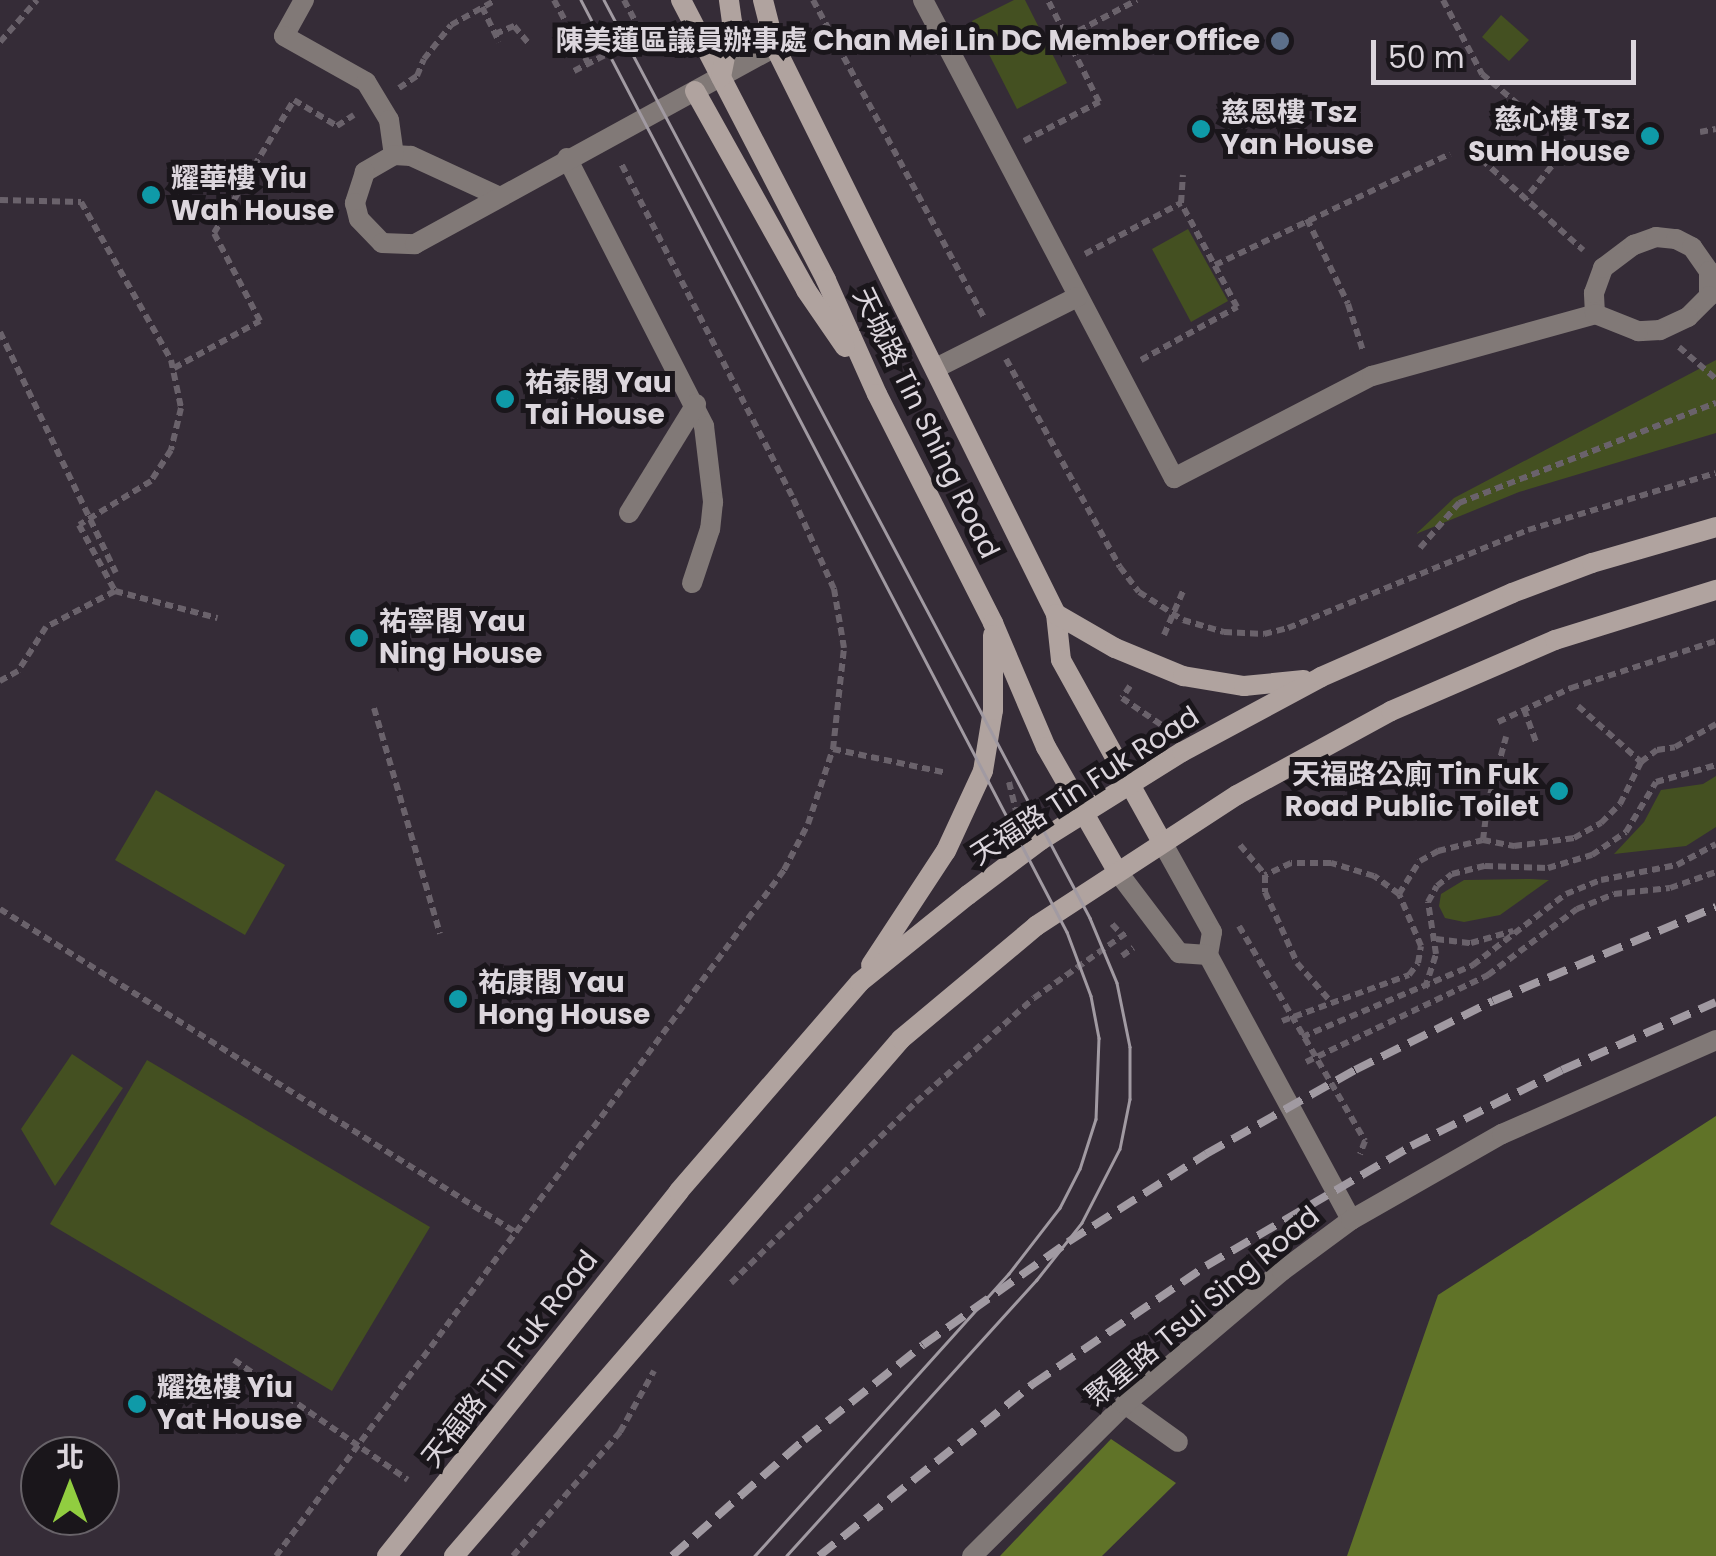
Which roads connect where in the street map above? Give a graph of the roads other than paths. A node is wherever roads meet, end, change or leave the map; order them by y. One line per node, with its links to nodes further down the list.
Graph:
1 (304, 0): 9 (street)
2 (681, 0): 7 (main road, 天城路 Tin Shing Road)
3 (729, 0): 7 (main road)
4 (763, 0): 6 (main road, 天城路 Tin Shing Road)
5 (923, 0): 12 (street)
6 (775, 47): 7 (street); 14 (main road, 天城路 Tin Shing Road)
7 (721, 77): 8 (street); 15 (main road, 天城路 Tin Shing Road)
8 (695, 91): 10 (street); 15 (main road)
9 (394, 155): 11 (street); 11 (street)
10 (568, 158): 11 (street); 16 (street)
11 (498, 196)
12 (1077, 298): 13 (street); 14 (street)
13 (1595, 314): 13 (street)
14 (936, 368): 21 (main road, 天城路 Tin Shing Road)
15 (877, 394): 22 (main road, 天城路 Tin Shing Road)
16 (696, 404): 17 (street); 19 (street)
17 (629, 513)
18 (1716, 528): 23 (main road, 天福路 Tin Fuk Road)
19 (692, 582)
20 (1716, 590): 26 (main road)
21 (1056, 614): 23 (main road); 24 (main road, 天城路 Tin Shing Road)
22 (993, 623): 25 (main road, 天城路 Tin Shing Road); 29 (main road)
23 (1321, 677): 24 (main road, 天福路 Tin Fuk Road)
24 (1130, 787): 25 (main road, 天福路 Tin Fuk Road); 26 (main road, 天城路 Tin Shing Road)
25 (1082, 814): 27 (main road, 天城路 Tin Shing Road); 29 (main road, 天福路 Tin Fuk Road)
26 (1162, 842): 27 (main road); 28 (street)
27 (1117, 871): 28 (street); 35 (main road)
28 (1208, 955): 31 (street)
29 (860, 982): 34 (main road, 天福路 Tin Fuk Road)
30 (1716, 1040): 31 (street, 聚星路 Tsui Sing Road)
31 (1351, 1220): 32 (street, 聚星路 Tsui Sing Road)
32 (1125, 1404): 33 (street); 36 (street, 聚星路 Tsui Sing Road)
33 (1178, 1442)
34 (387, 1556)
35 (454, 1556)
36 (972, 1556)

